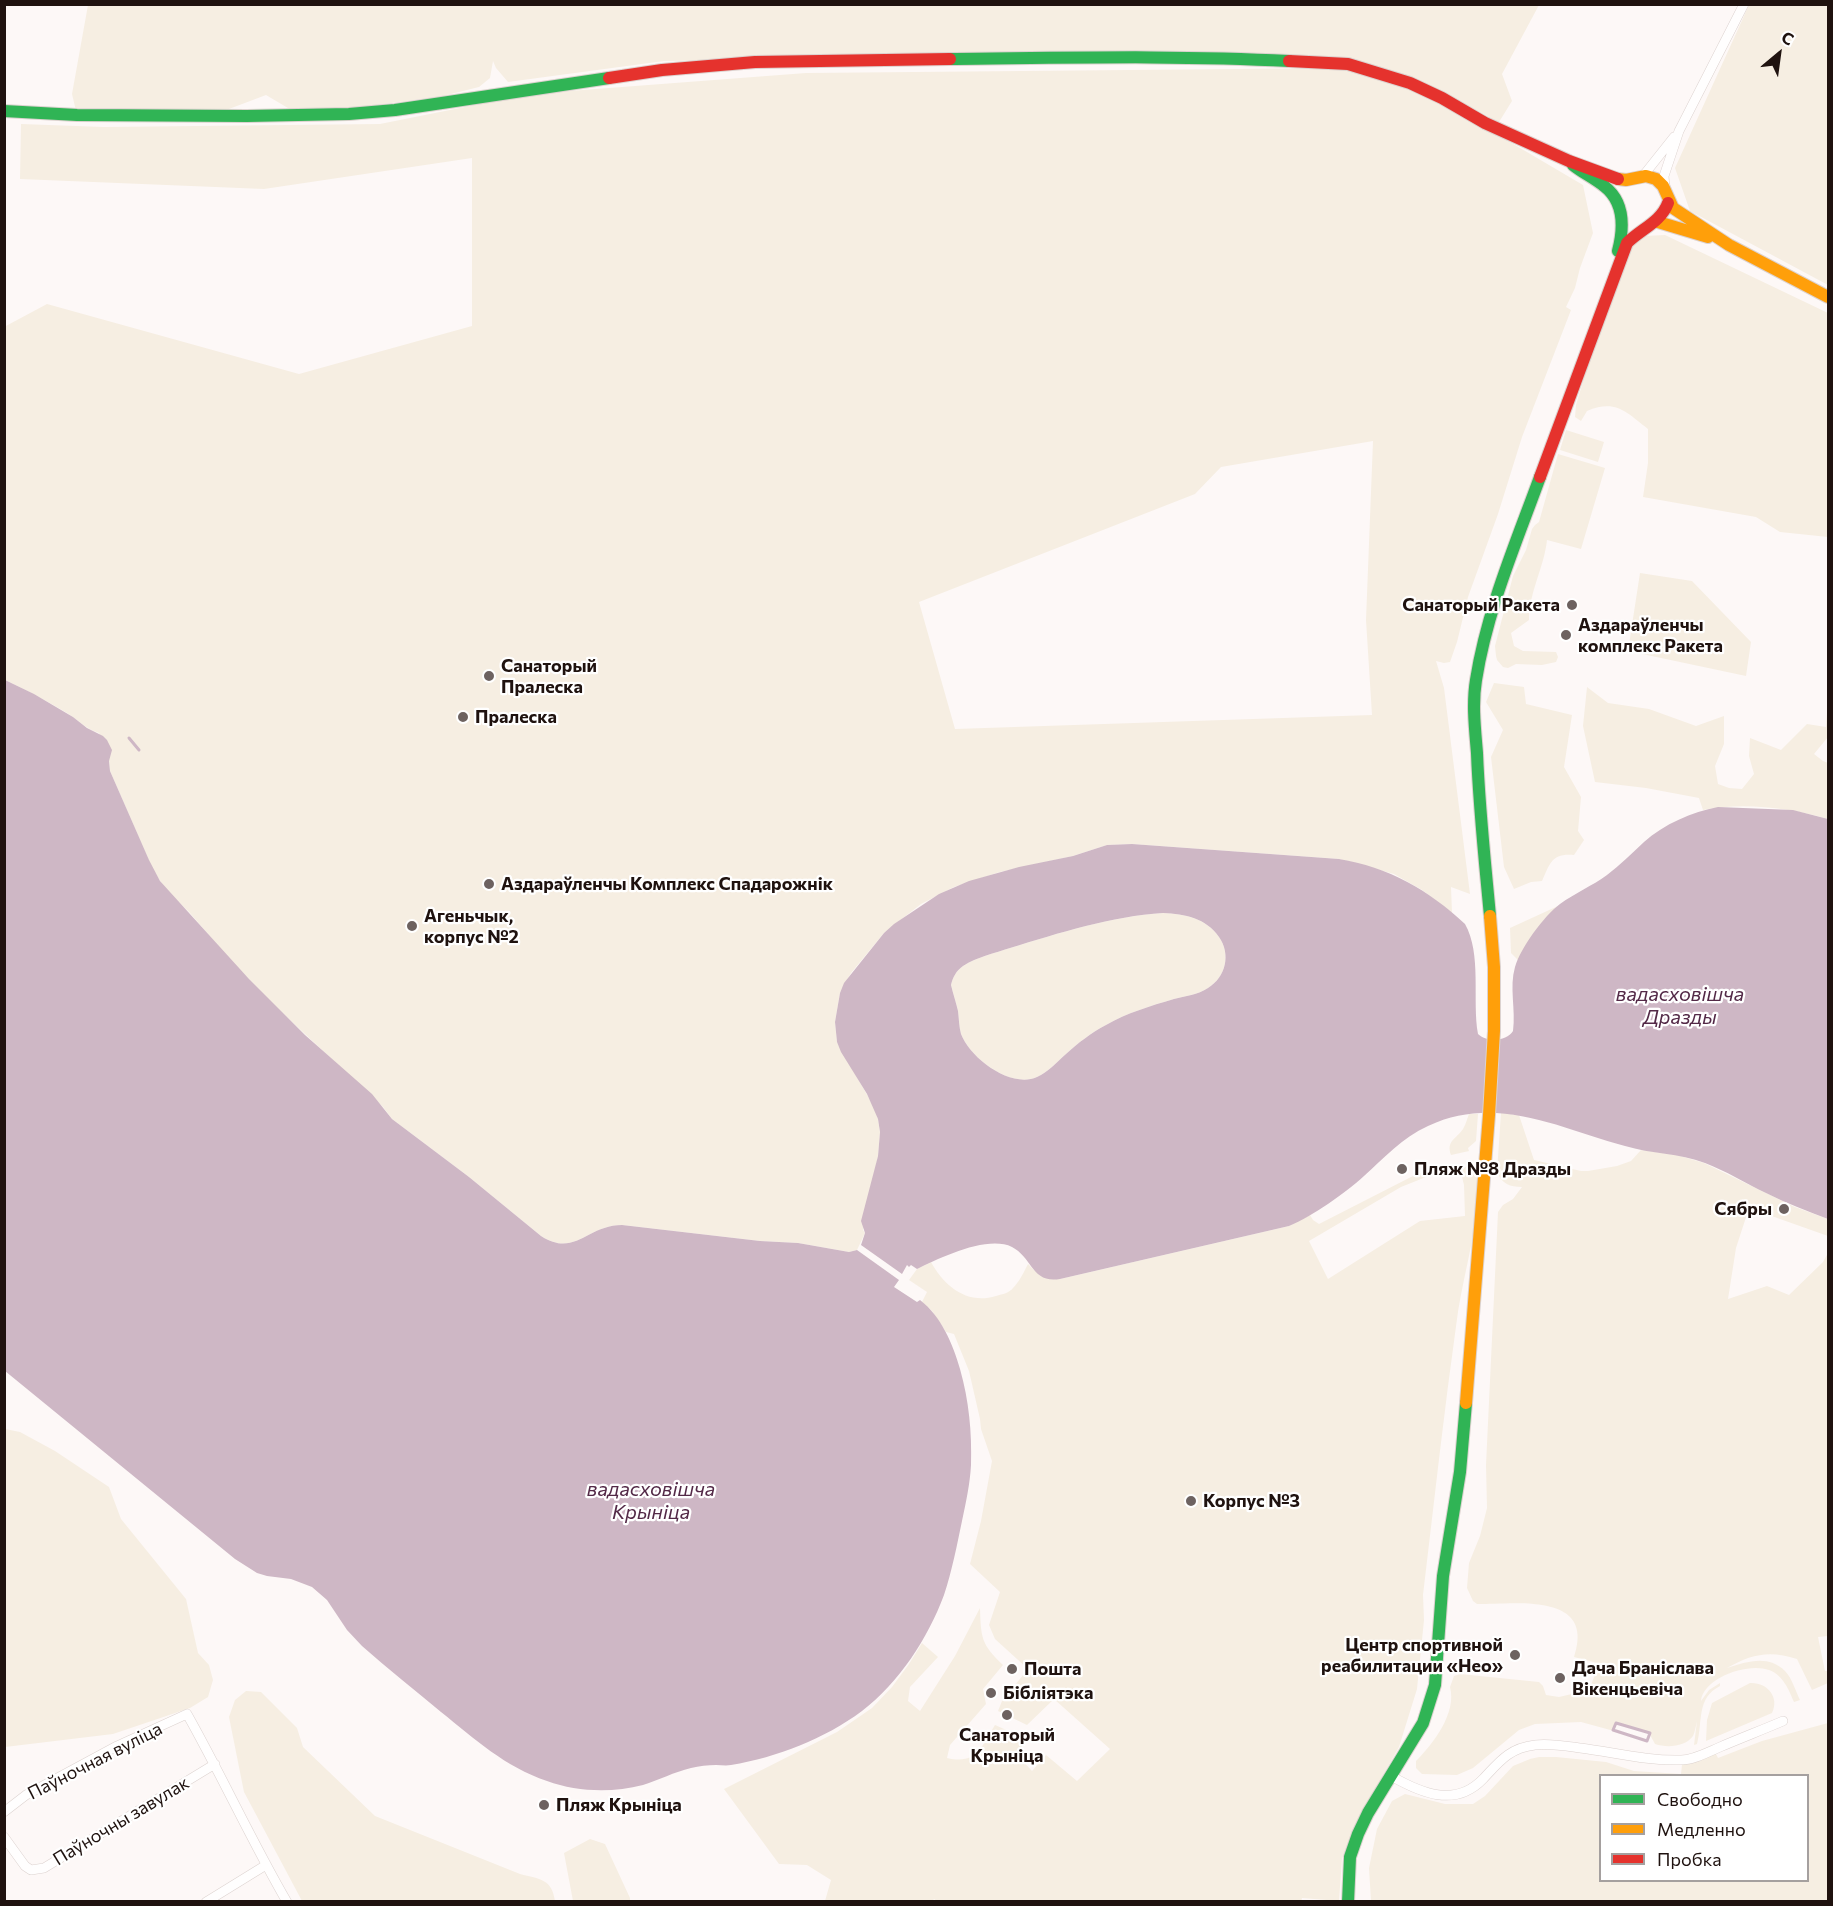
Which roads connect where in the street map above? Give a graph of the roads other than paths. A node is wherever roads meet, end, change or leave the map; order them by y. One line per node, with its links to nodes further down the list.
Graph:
1 (1744, 4): 3 (street)
2 (4, 111): 4 (street)
3 (1679, 131): 5 (street); 7 (street)
4 (1569, 161): 6 (street); 9 (street)
5 (1643, 176): 6 (street); 7 (street)
6 (1630, 181): 9 (street)
7 (1665, 189): 8 (street)
8 (1668, 203): 10 (street); 12 (street)
9 (1619, 207): 11 (street); 13 (street)
10 (1658, 222): 11 (street); 12 (street)
11 (1645, 227): 13 (street)
12 (1729, 245): 14 (street)
13 (1608, 293): 17 (street)
14 (1828, 297)
15 (1783, 1721): 17 (street)
16 (215, 1764): 18 (street, Паўночная вуліца); 19 (street, Паўночны завулак); 20 (street)
17 (1391, 1776): 23 (street)
18 (4, 1812)
19 (4, 1837)
20 (266, 1865): 21 (street); 22 (street)
21 (206, 1902)
22 (287, 1902)
23 (1348, 1902)

